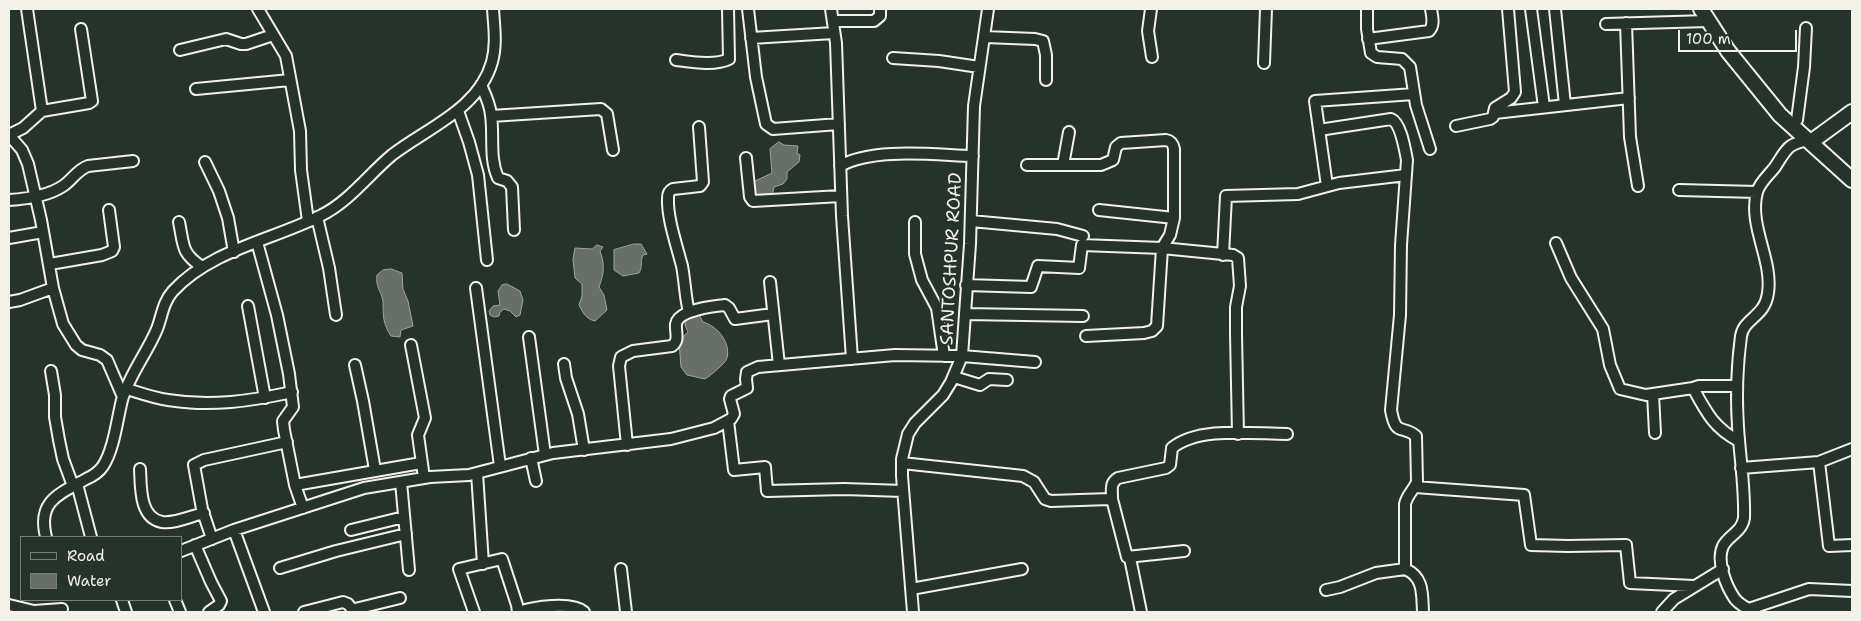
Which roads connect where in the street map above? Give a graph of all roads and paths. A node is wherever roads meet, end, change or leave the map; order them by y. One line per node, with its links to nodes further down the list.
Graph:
1 (27, 9): 42 (street)
2 (258, 9): 23 (street)
3 (493, 9): 35 (street)
4 (728, 9): 30 (street)
5 (748, 9): 25 (street)
6 (831, 9): 17 (street)
7 (880, 9): 17 (street)
8 (988, 9): 24 (street, SANTOSHPUR ROAD)
9 (1151, 9): 28 (street)
10 (1266, 9): 31 (street)
11 (1367, 9): 26 (street)
12 (1431, 9): 26 (street)
13 (1508, 9): 44 (street)
14 (1531, 9): 40 (street)
15 (1555, 9): 39 (street)
16 (1706, 13): 18 (street); 46 (street); 53 (street)
17 (833, 21): 22 (street)
18 (1626, 23): 19 (street); 38 (street)
19 (1606, 24)
20 (1806, 28): 46 (street)
21 (81, 29): 42 (street)
22 (834, 33): 25 (street); 47 (street)
23 (273, 35): 27 (street); 33 (street)
24 (985, 37): 32 (street, SANTOSHPUR ROAD); 34 (street)
25 (751, 38): 47 (street)
26 (1368, 39): 37 (street)
27 (180, 50)
28 (1152, 57)
29 (893, 58): 32 (street)
30 (676, 60)
31 (1264, 63)
32 (979, 67): 56 (street, SANTOSHPUR ROAD)
33 (290, 80): 36 (street); 78 (street)
34 (1046, 80)
35 (481, 85): 41 (street); 45 (street)
36 (196, 89)
37 (1414, 94): 50 (street); 54 (street)
38 (1629, 98): 39 (street); 69 (street)
39 (1565, 105): 40 (street)
40 (1544, 107): 44 (street)
41 (458, 111): 66 (street); 78 (street)
42 (42, 112): 52 (street)
43 (1852, 112): 53 (street)
44 (1495, 113): 48 (street)
45 (491, 116): 55 (street); 65 (street)
46 (1798, 120): 53 (street)
47 (839, 124): 62 (street)
48 (1456, 126)
49 (699, 127): 100 (street)
50 (1319, 130): 64 (street); 68 (street)
51 (1069, 132): 61 (street)
52 (9, 135): 72 (street)
53 (1811, 139): 63 (street); 67 (street); 71 (street)
54 (1430, 149)
55 (613, 150)
56 (973, 156): 62 (street); 79 (street, SANTOSHPUR ROAD)
57 (746, 158): 73 (street)
58 (132, 161): 72 (street)
59 (205, 162): 89 (street)
60 (1027, 165): 61 (street)
61 (1063, 165): 77 (street)
62 (840, 166): 73 (street)
63 (1852, 172)
64 (1406, 175): 68 (street); 148 (street)
65 (498, 178): 66 (street); 82 (street)
66 (478, 179): 91 (street)
67 (1852, 180)
68 (1327, 186): 90 (street)
69 (1638, 186)
70 (1679, 190): 71 (street)
71 (1757, 192): 118 (street)
72 (35, 196): 74 (street); 83 (street)
73 (842, 196): 110 (street)
74 (9, 200)
75 (109, 210): 92 (street)
76 (1099, 210): 77 (street)
77 (1174, 218): 88 (street)
78 (313, 219): 86 (street); 101 (street)
79 (971, 221): 84 (street); 95 (street, SANTOSHPUR ROAD)
80 (179, 222): 93 (street)
81 (915, 222): 108 (street)
82 (514, 230)
83 (43, 232): 85 (street); 92 (street)
84 (1083, 236)
85 (9, 238)
86 (257, 242): 89 (street); 120 (street)
87 (1556, 244): 122 (street)
88 (1162, 248): 90 (street); 95 (street); 105 (street)
89 (234, 252): 93 (street)
90 (1223, 255): 126 (street)
91 (487, 260)
92 (50, 264): 96 (street)
93 (202, 267): 121 (street)
94 (770, 282): 102 (street)
95 (966, 286): 103 (street, SANTOSHPUR ROAD)
96 (53, 288): 98 (street); 121 (street)
97 (476, 288): 138 (street)
98 (9, 302)
99 (248, 306): 123 (street)
100 (689, 312): 102 (street); 130 (street)
101 (336, 314)
102 (773, 314): 114 (street)
103 (965, 314): 104 (street); 109 (street, SANTOSHPUR ROAD)
104 (1083, 316)
105 (1086, 336)
106 (529, 337): 133 (street)
107 (411, 345): 136 (street)
108 (944, 356): 109 (street); 110 (street)
109 (962, 356): 111 (street); 116 (street, SANTOSHPUR ROAD)
110 (852, 359): 114 (street)
111 (1035, 362)
112 (564, 364): 132 (street)
113 (355, 365): 141 (street)
114 (779, 365): 124 (street)
115 (51, 371): 146 (street)
116 (954, 376): 117 (street); 137 (street, SANTOSHPUR ROAD)
117 (1007, 380)
118 (1737, 386): 119 (street); 128 (street)
119 (1693, 388): 122 (street); 128 (street)
120 (292, 392): 123 (street); 129 (street)
121 (125, 393): 123 (street); 146 (street)
122 (1653, 394): 125 (street)
123 (265, 398)
124 (728, 421): 130 (street); 149 (street)
125 (1655, 433)
126 (1238, 434): 127 (street); 150 (street)
127 (1287, 434)
128 (1739, 441): 139 (street)
129 (287, 442): 147 (street); 152 (street)
130 (627, 445): 132 (street)
131 (1852, 449): 135 (street)
132 (584, 450): 133 (street)
133 (545, 455): 134 (street)
134 (531, 458): 138 (street); 144 (street)
135 (1819, 462): 139 (street); 161 (street)
136 (421, 463): 141 (street); 143 (street)
137 (902, 463): 149 (street, SANTOSHPUR ROAD); 150 (street)
138 (500, 466): 142 (street)
139 (1741, 468): 170 (street)
140 (140, 469): 152 (street)
141 (375, 470): 147 (street)
142 (477, 473): 143 (street); 165 (street)
143 (424, 478): 145 (street)
144 (536, 481)
145 (401, 482): 151 (street); 153 (street)
146 (75, 485): 157 (street); 158 (street)
147 (296, 485): 151 (street)
148 (1415, 487): 169 (street); 172 (street)
149 (903, 491): 173 (street, SANTOSHPUR ROAD)
150 (1112, 499): 164 (street)
151 (303, 508): 154 (street)
152 (204, 513): 159 (street)
153 (404, 517): 155 (street); 156 (street)
154 (234, 530): 159 (street); 182 (street)
155 (351, 530)
156 (406, 534): 166 (street); 171 (street)
157 (46, 536)
158 (91, 536)
159 (212, 539): 160 (street)
160 (195, 545): 162 (street); 181 (street)
161 (1852, 546)
162 (182, 551)
163 (1184, 551): 164 (street)
164 (1130, 558): 189 (street)
165 (483, 564): 184 (street); 185 (street)
166 (280, 568)
167 (621, 569): 187 (street)
168 (1022, 569): 173 (street)
169 (1405, 569): 174 (street); 190 (street)
170 (1723, 569): 172 (street); 180 (street)
171 (409, 570)
172 (1694, 586): 191 (street)
173 (911, 589): 188 (street, SANTOSHPUR ROAD)
174 (1326, 590)
175 (1852, 591): 180 (street)
176 (400, 598): 179 (street)
177 (9, 605): 178 (street)
178 (62, 607)
179 (324, 609): 183 (street)
180 (1752, 611)
181 (209, 612)
182 (264, 612)
183 (304, 612)
184 (474, 612)
185 (519, 612): 186 (street)
186 (584, 612)
187 (626, 612)
188 (913, 612)
189 (1141, 612)
190 (1423, 612)
191 (1662, 612)

